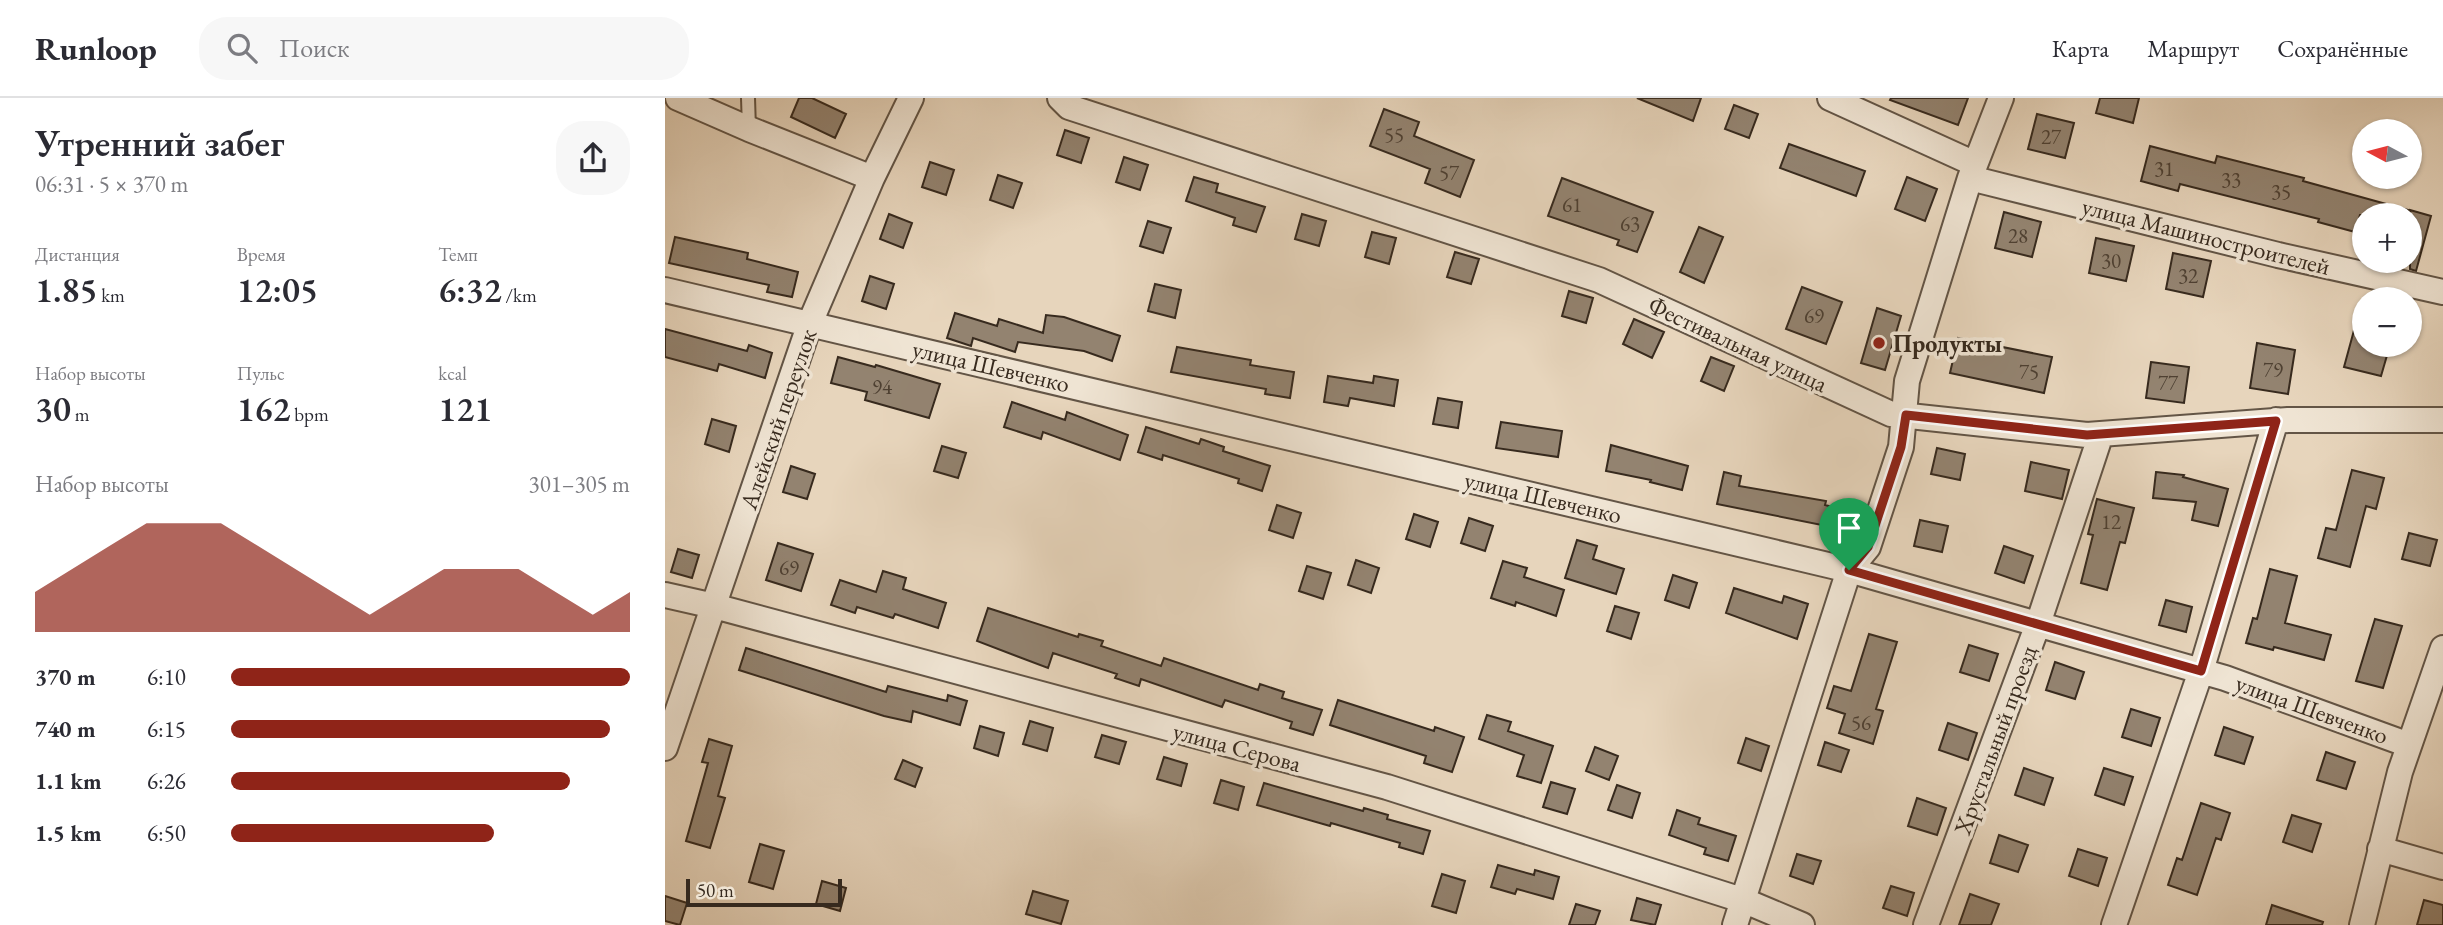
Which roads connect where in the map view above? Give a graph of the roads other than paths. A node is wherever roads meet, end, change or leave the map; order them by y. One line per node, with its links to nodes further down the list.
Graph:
1 (678, 98): 7 (street)
2 (748, 98): 7 (lane)
3 (911, 98): 9 (street, Алейский переулок)
4 (1060, 98): 13 (street, Фестивальная улица)
5 (1830, 98): 8 (street, улица Машиностроителей)
6 (2001, 98): 8 (street)
7 (749, 130): 9 (street)
8 (1973, 171): 11 (street, улица Машиностроителей); 13 (street)
9 (871, 178): 12 (street, Алейский переулок)
10 (665, 290): 12 (street, улица Шевченко)
11 (2443, 292)
12 (810, 323): 17 (street, улица Шевченко); 19 (street, Алейский переулок)
13 (1906, 415): 16 (street, Фестивальная улица); 17 (street)
14 (2276, 421): 15 (street, Фестивальная улица); 16 (street, Фестивальная улица); 22 (street)
15 (2443, 421)
16 (2101, 434): 20 (street, Хрустальный проезд)
17 (1849, 570): 20 (street, улица Шевченко); 27 (street)
18 (665, 595): 19 (street, улица Серова)
19 (715, 606): 24 (street, Алейский переулок); 27 (street, улица Серова)
20 (2038, 624): 22 (street, улица Шевченко); 30 (street, Хрустальный проезд)
21 (2442, 656): 23 (street)
22 (2201, 671): 23 (street, улица Шевченко); 31 (street)
23 (2409, 745): 25 (street)
24 (665, 748)
25 (2380, 849): 26 (street); 32 (street)
26 (2443, 867)
27 (1745, 901): 28 (street); 29 (street, улица Серова)
28 (1735, 925)
29 (1802, 925)
30 (1926, 925)
31 (2113, 925)
32 (2362, 925)

